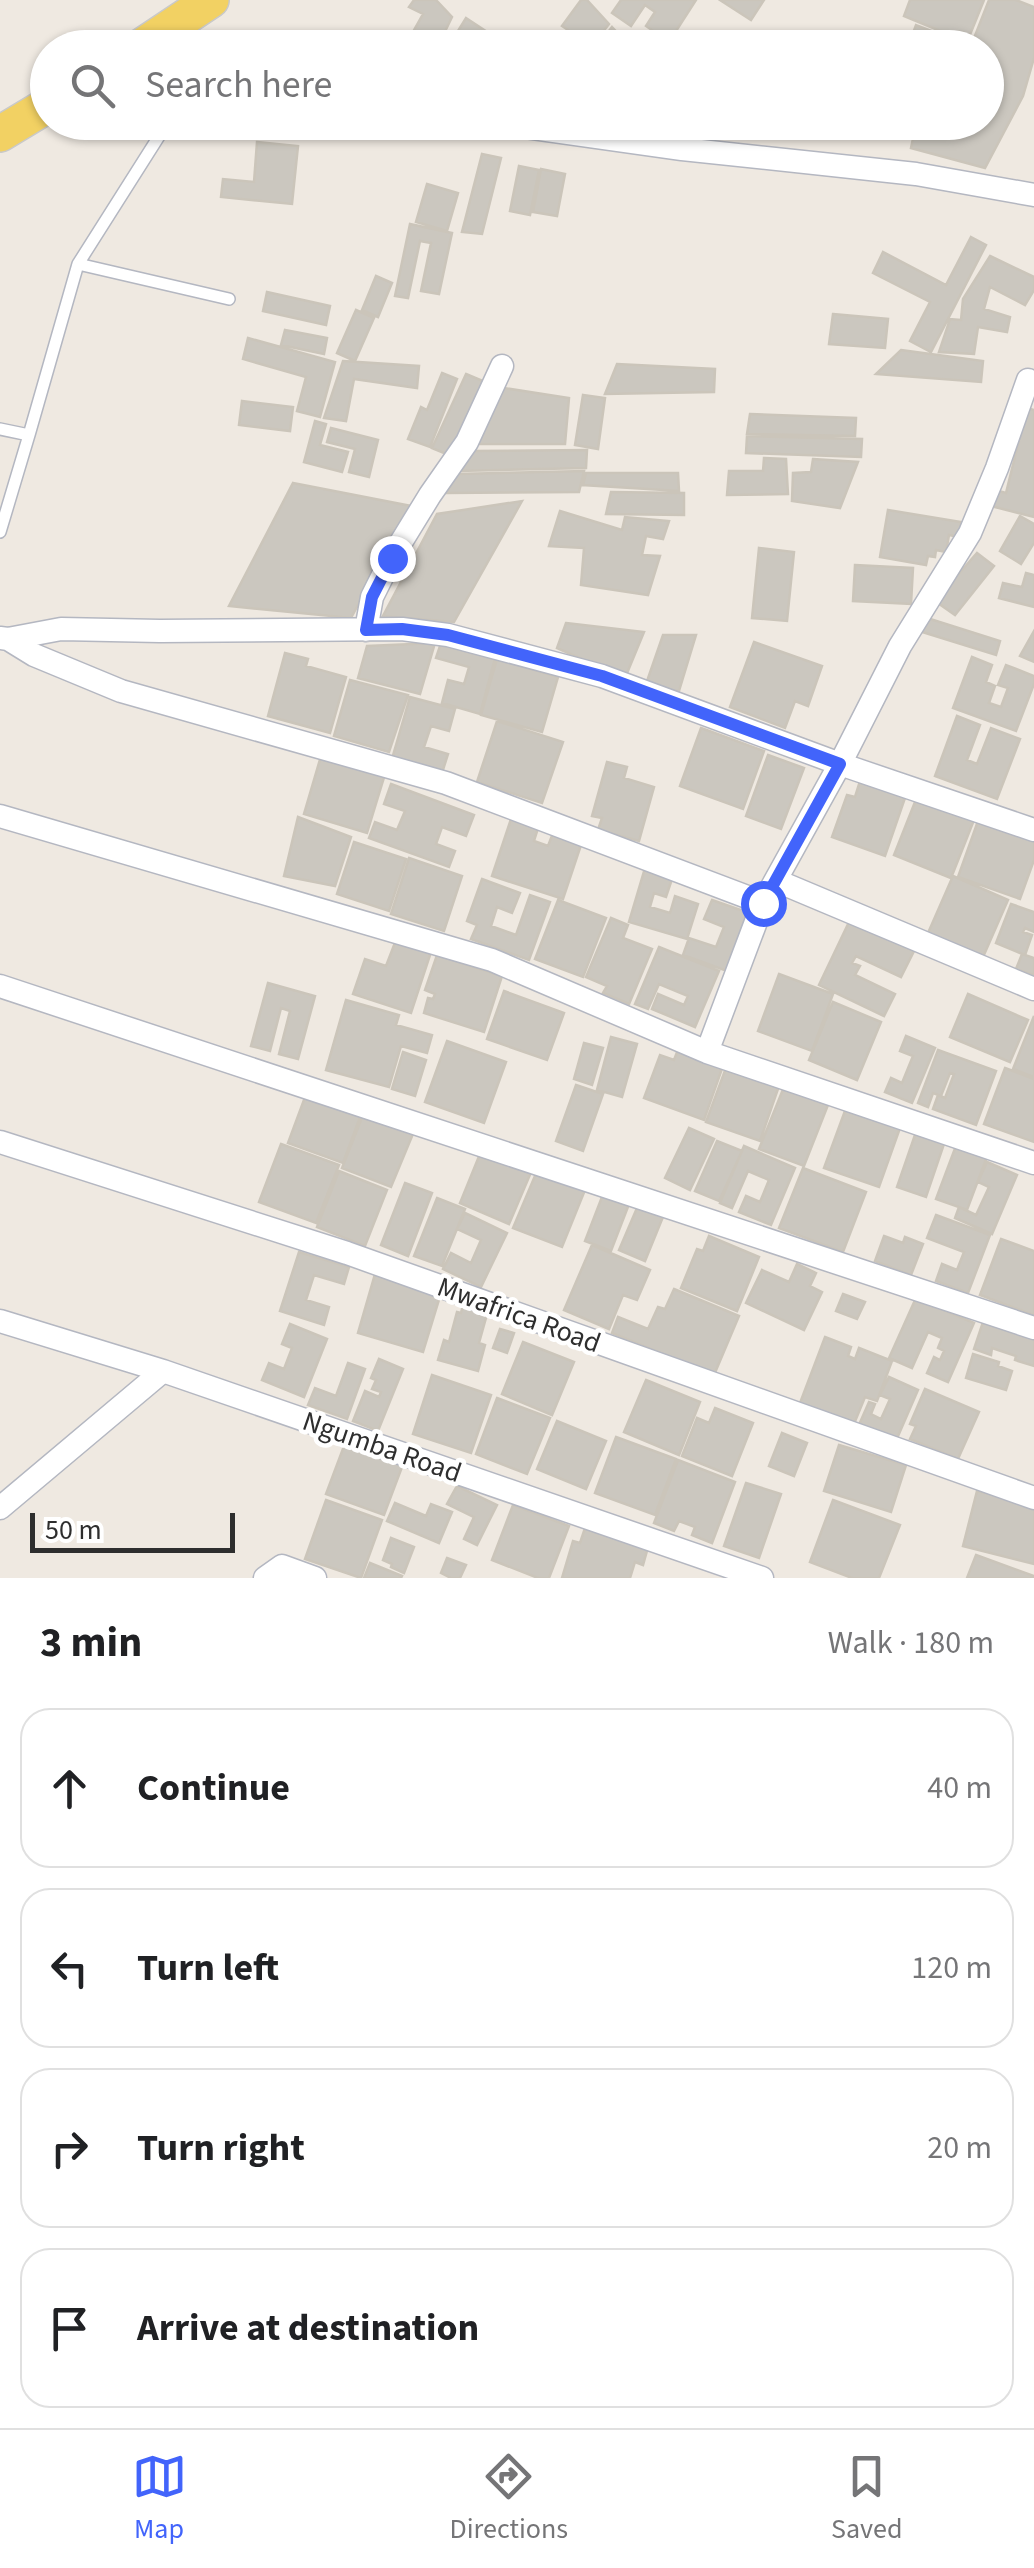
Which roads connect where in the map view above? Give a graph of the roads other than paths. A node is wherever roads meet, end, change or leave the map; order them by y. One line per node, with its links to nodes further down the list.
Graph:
1 (211, 0): 2 (main road)
2 (167, 30)
3 (30, 116): 4 (main road)
4 (0, 134)
5 (157, 140): 8 (lane)
6 (618, 140): 7 (street)
7 (1034, 195)
8 (78, 264): 9 (lane); 13 (lane)
9 (229, 300)
10 (502, 366): 15 (street)
11 (1028, 380): 17 (street)
12 (0, 429): 13 (lane)
13 (29, 436): 14 (lane)
14 (0, 532)
15 (366, 630): 16 (street); 17 (street)
16 (4, 638): 21 (street)
17 (840, 764): 19 (street); 20 (street)
18 (0, 816): 24 (street)
19 (1034, 830)
20 (777, 881): 21 (street); 23 (street)
21 (763, 903): 24 (street)
22 (0, 986): 28 (street)
23 (1034, 990)
24 (707, 1052): 26 (street)
25 (0, 1142): 30 (street, Mwafrica Road)
26 (1034, 1163)
27 (0, 1322): 29 (street, Ngumba Road)
28 (1034, 1328)
29 (163, 1370): 31 (street); 34 (street, Ngumba Road)
30 (1034, 1498)
31 (0, 1508)
32 (265, 1578): 33 (street)
33 (315, 1578)
34 (762, 1578)

